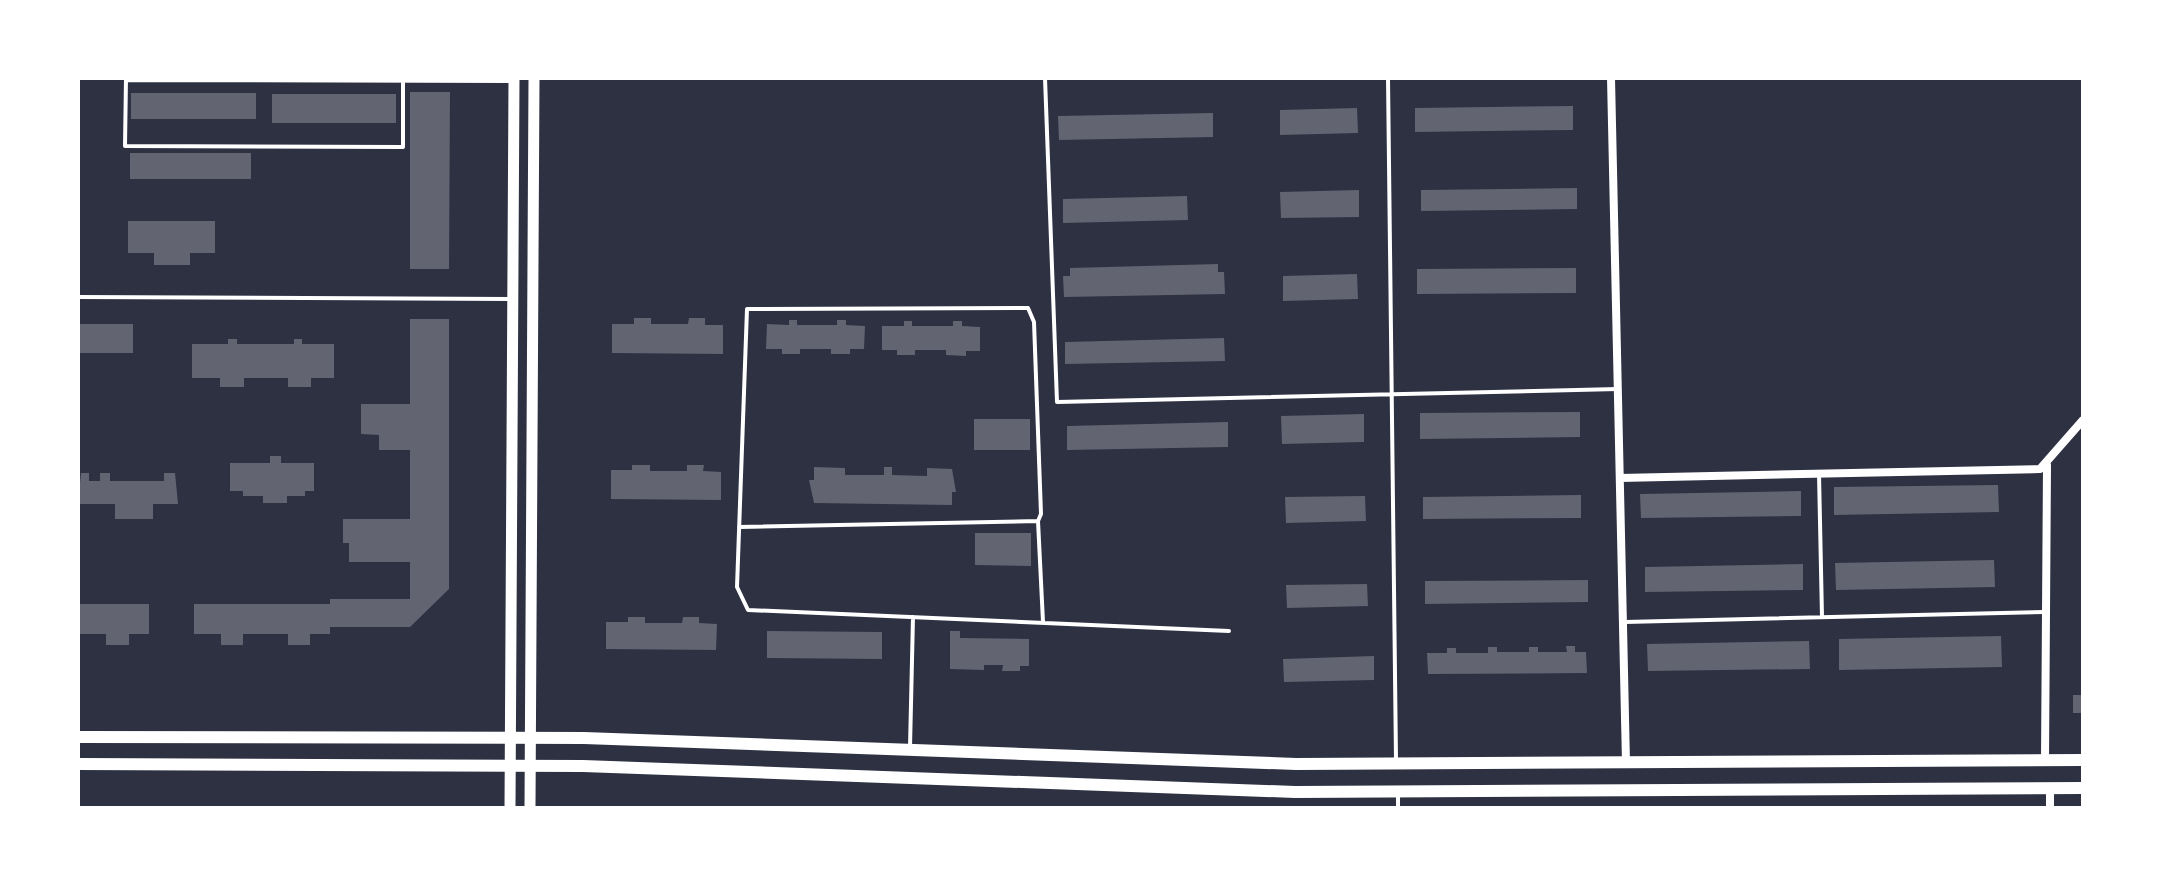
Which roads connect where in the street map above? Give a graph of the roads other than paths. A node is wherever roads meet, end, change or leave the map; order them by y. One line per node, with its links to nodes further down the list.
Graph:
1 (534, 78): 26 (street)
2 (1045, 78): 11 (lane)
3 (1388, 78): 11 (lane)
4 (1611, 78): 10 (street)
5 (126, 79): 6 (lane); 6 (lane)
6 (403, 79): 7 (lane)
7 (514, 79): 9 (street)
8 (78, 297): 9 (lane)
9 (512, 299): 25 (street)
10 (1618, 389): 11 (lane); 15 (street)
11 (1393, 394): 32 (lane)
12 (2083, 420): 13 (street)
13 (2047, 465): 14 (street); 18 (street)
14 (1819, 474): 15 (street); 20 (lane)
15 (1620, 478): 21 (street)
16 (1038, 521): 17 (lane); 17 (lane); 22 (lane)
17 (739, 527): 19 (lane)
18 (2046, 612): 20 (lane); 28 (street)
19 (913, 617): 22 (lane); 27 (lane)
20 (1822, 617): 21 (lane)
21 (1623, 622): 30 (street)
22 (1043, 623): 23 (lane)
23 (1229, 631)
24 (78, 737): 25 (main road)
25 (511, 738): 26 (main road); 33 (street)
26 (530, 738): 27 (main road); 34 (street)
27 (910, 750): 32 (main road)
28 (2045, 760): 29 (main road); 30 (main road)
29 (2083, 760)
30 (1626, 763): 32 (main road)
31 (78, 764): 33 (main road)
32 (1396, 764)
33 (511, 766): 34 (main road); 38 (street)
34 (530, 766): 37 (main road); 39 (street)
35 (2050, 788): 36 (main road); 37 (main road); 41 (street)
36 (2083, 788)
37 (1398, 792): 40 (lane)
38 (510, 808)
39 (530, 808)
40 (1398, 808)
41 (2050, 808)

